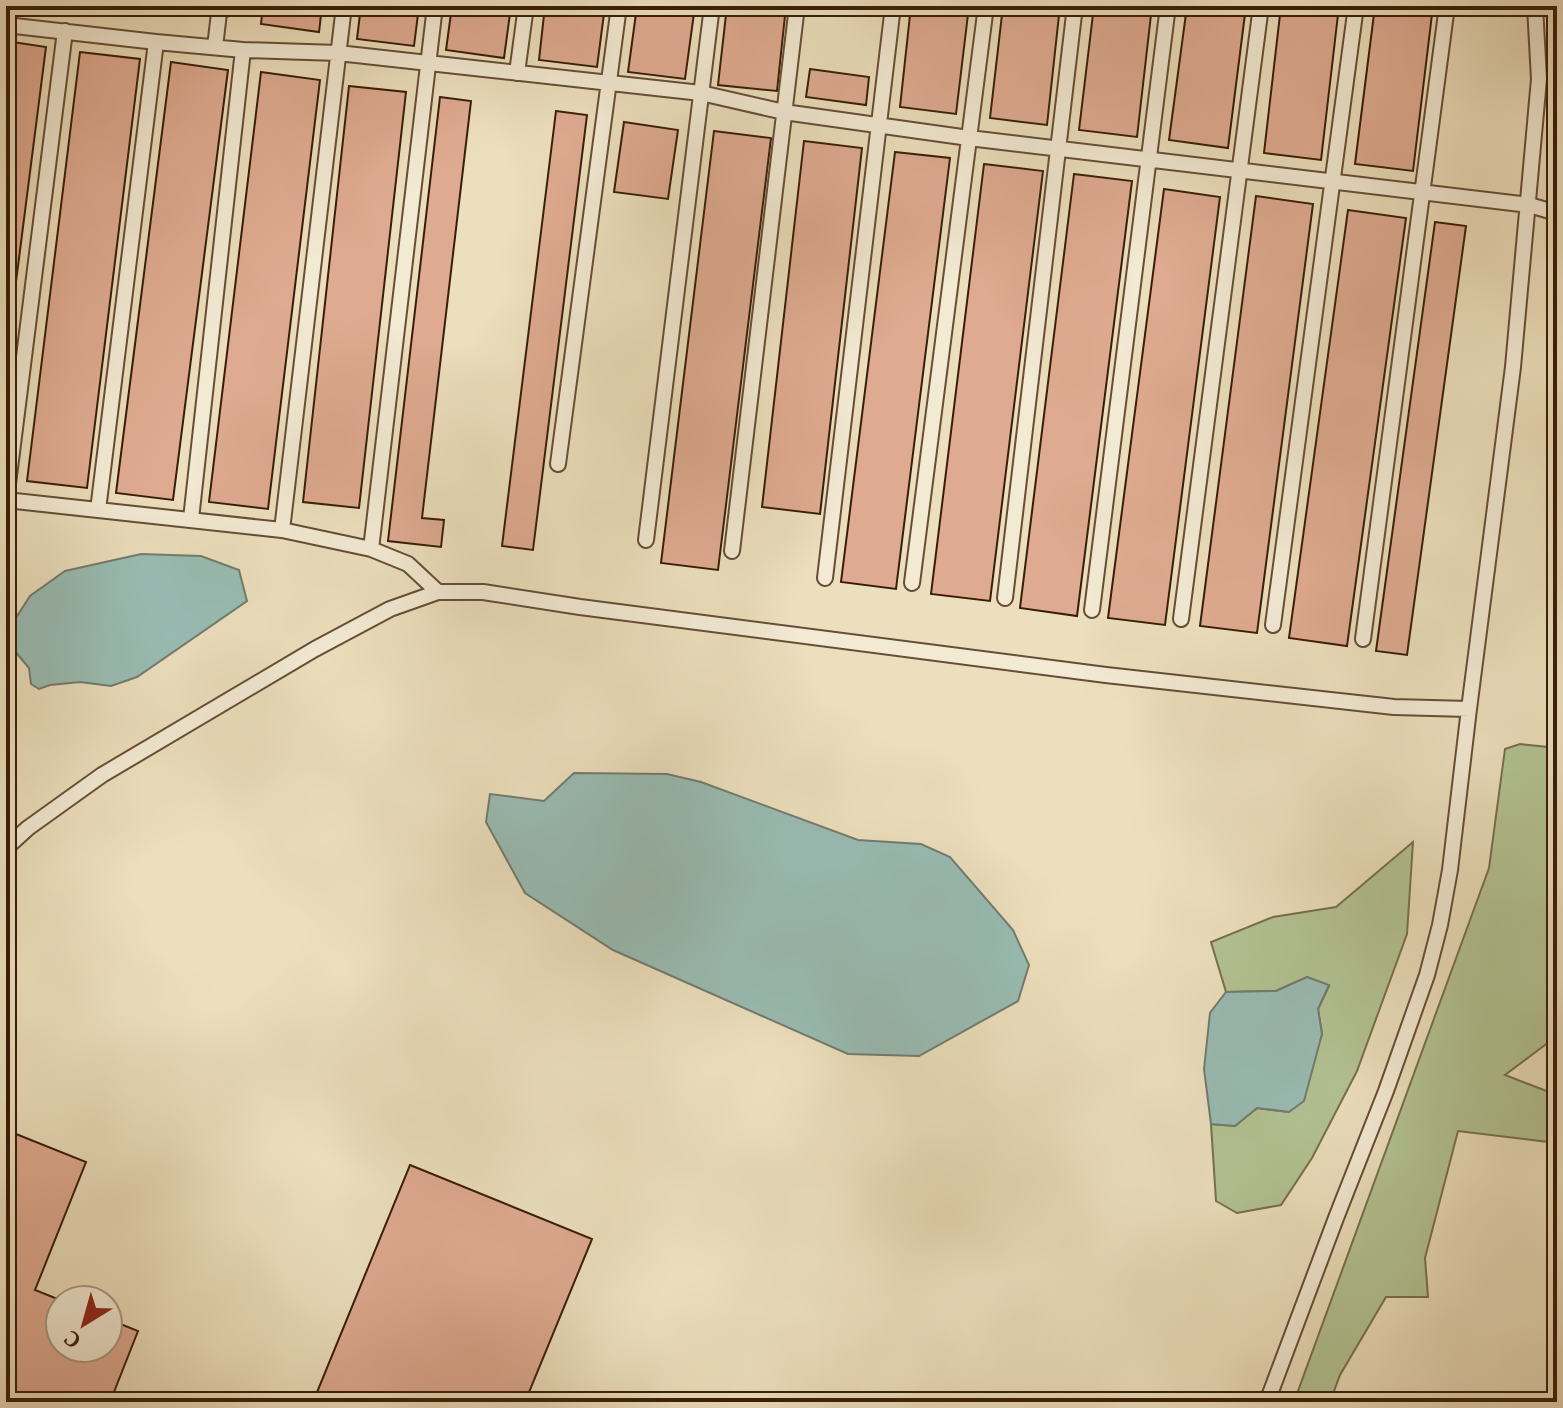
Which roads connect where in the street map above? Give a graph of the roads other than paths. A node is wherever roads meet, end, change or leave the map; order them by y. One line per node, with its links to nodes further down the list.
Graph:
1 (344, 6): 21 (lane)
2 (435, 6): 22 (lane)
3 (526, 6): 23 (lane)
4 (619, 6): 24 (lane)
5 (712, 6): 25 (lane)
6 (797, 6): 26 (lane)
7 (893, 6): 27 (lane)
8 (986, 6): 28 (lane)
9 (1075, 6): 29 (lane)
10 (1168, 6): 30 (lane)
11 (1261, 6): 31 (lane)
12 (1356, 6): 32 (lane)
13 (1447, 6): 33 (lane)
14 (1535, 6): 34 (lane)
15 (218, 8): 19 (lane)
16 (6, 25): 17 (lane)
17 (65, 31): 18 (lane); 37 (lane)
18 (156, 42): 19 (lane); 37 (lane)
19 (215, 47): 20 (lane)
20 (243, 50): 21 (lane); 38 (lane)
21 (338, 53): 22 (lane); 39 (lane)
22 (427, 63): 23 (lane); 41 (lane)
23 (517, 73): 24 (lane)
24 (610, 83): 25 (lane); 36 (lane)
25 (701, 93): 26 (lane); 40 (lane)
26 (784, 112): 27 (lane); 42 (lane)
27 (877, 125): 28 (lane); 43 (lane)
28 (969, 138): 29 (lane); 44 (lane)
29 (1058, 149): 30 (lane); 46 (lane)
30 (1149, 160): 31 (lane); 47 (lane)
31 (1240, 171): 32 (lane); 48 (lane)
32 (1332, 182): 33 (lane); 49 (lane)
33 (1422, 193): 34 (lane); 50 (lane)
34 (1529, 205): 35 (lane); 51 (lane)
35 (1557, 213)
36 (558, 464)
37 (98, 510): 38 (lane)
38 (191, 519): 39 (lane)
39 (282, 530): 41 (lane)
40 (646, 540)
41 (371, 549): 45 (lane)
42 (732, 551)
43 (825, 578)
44 (912, 583)
45 (438, 592): 51 (lane); 52 (lane)
46 (1005, 598)
47 (1092, 610)
48 (1181, 619)
49 (1273, 625)
50 (1363, 639)
51 (1469, 709): 53 (lane)
52 (6, 848)
53 (1267, 1402)

